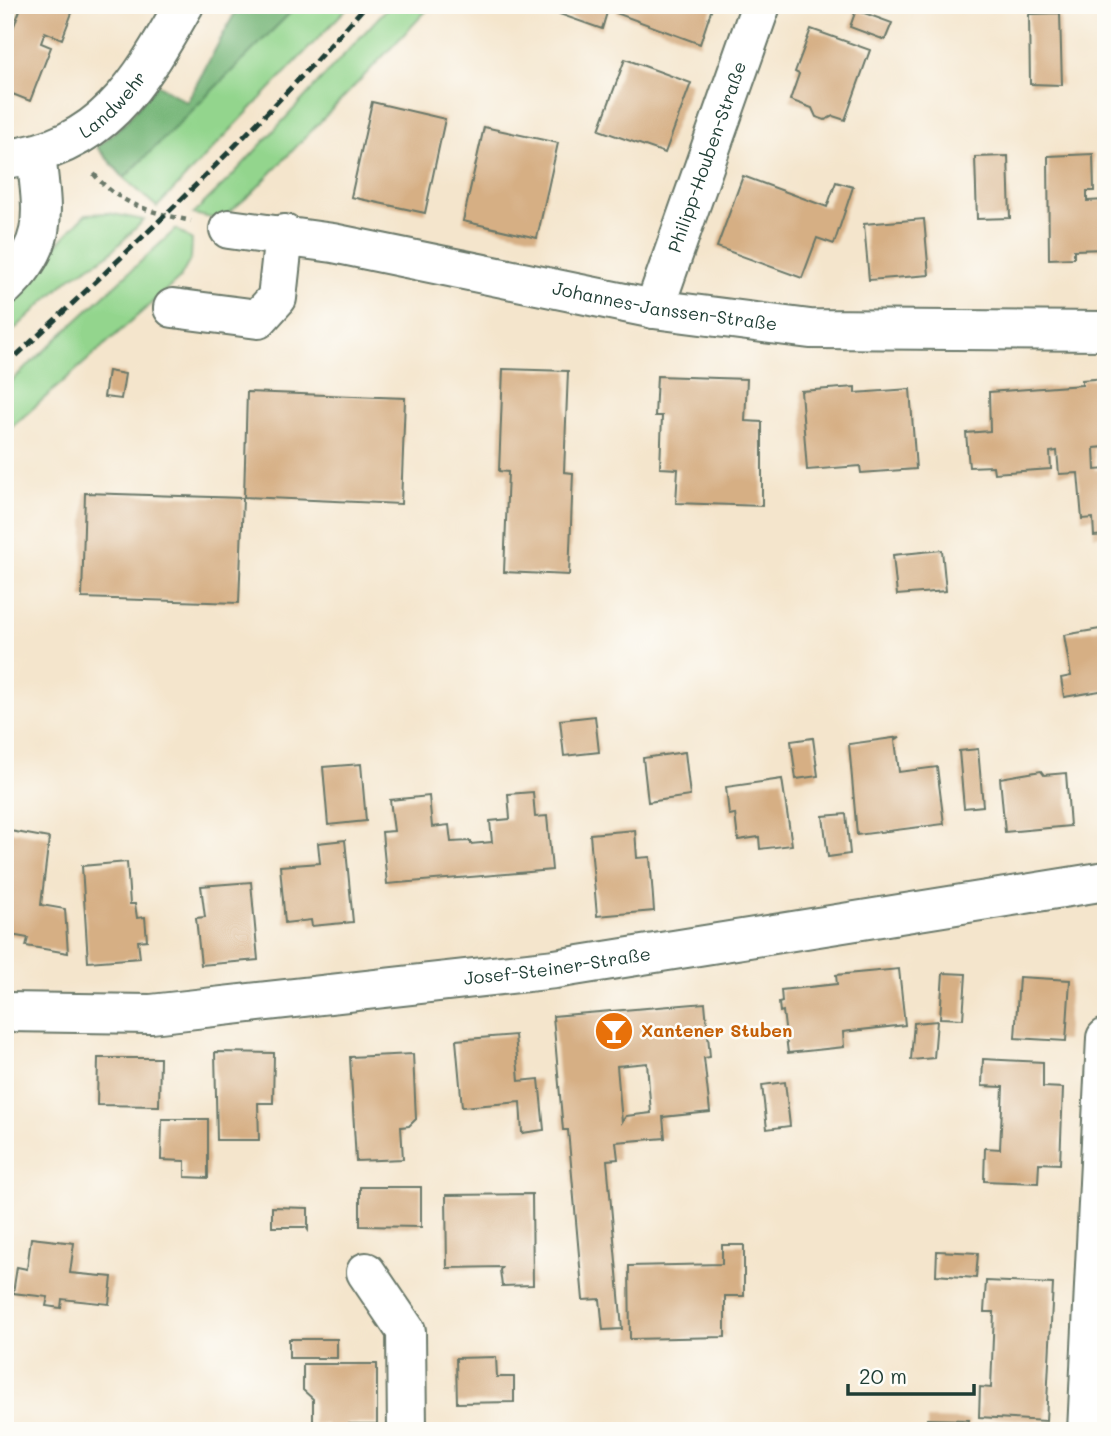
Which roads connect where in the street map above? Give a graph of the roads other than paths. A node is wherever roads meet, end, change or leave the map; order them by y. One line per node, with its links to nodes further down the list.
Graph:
1 (184, 5): 3 (street, Landwehr)
2 (761, 5): 8 (street, Philipp-Houben-Straße)
3 (21, 157): 6 (street)
4 (229, 229): 5 (street, Johannes-Janssen-Straße)
5 (284, 234): 7 (street); 8 (street, Johannes-Janssen-Straße)
6 (5, 286)
7 (173, 308)
8 (653, 309): 9 (street, Johannes-Janssen-Straße)
9 (1106, 331)
10 (1106, 881): 11 (street, Josef-Steiner-Straße)
11 (5, 1012)
12 (1106, 1038): 15 (street)
13 (366, 1272): 14 (street)
14 (407, 1431)
15 (1087, 1431)

